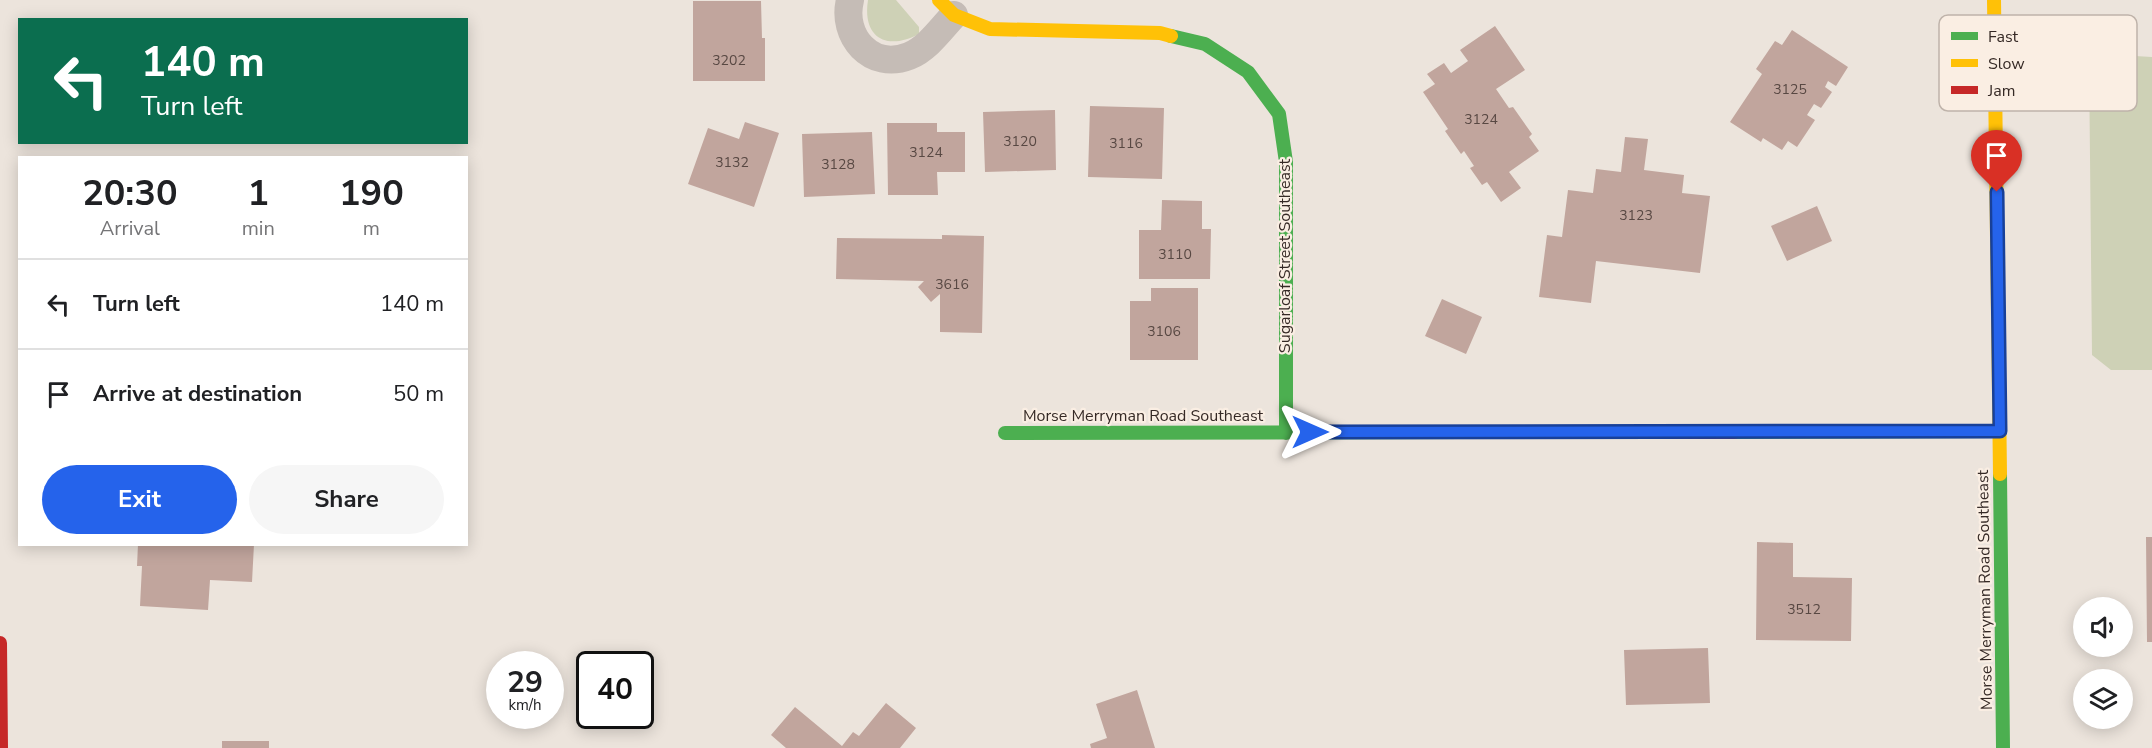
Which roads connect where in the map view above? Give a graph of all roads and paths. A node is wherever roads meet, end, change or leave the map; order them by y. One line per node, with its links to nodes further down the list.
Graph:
1 (850, 0): 3 (street, Sugarloaf Street Southeast)
2 (1994, 0): 4 (street, Morse Merryman Road Southeast)
3 (946, 8): 8 (street, Sugarloaf Street Southeast)
4 (1994, 15)
5 (1996, 111): 6 (street, Morse Merryman Road Southeast)
6 (2000, 431): 8 (street, Morse Merryman Road Southeast); 11 (street, Morse Merryman Road Southeast)
7 (1005, 433): 8 (street, Morse Merryman Road Southeast)
8 (1286, 433)
9 (0, 643): 10 (street)
10 (2, 748)
11 (2003, 748)

